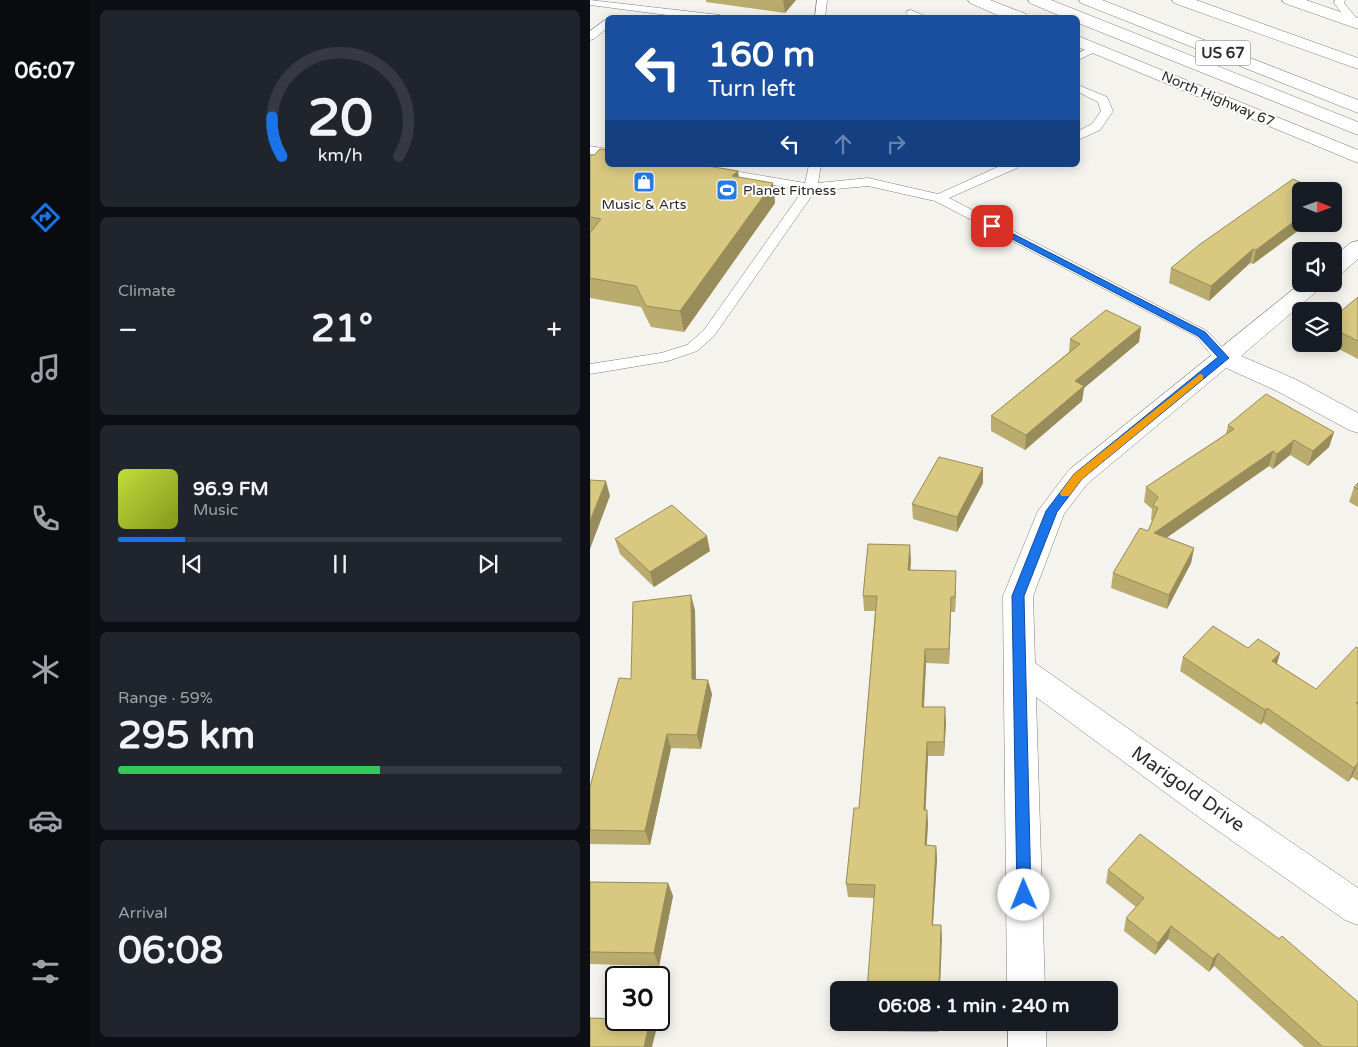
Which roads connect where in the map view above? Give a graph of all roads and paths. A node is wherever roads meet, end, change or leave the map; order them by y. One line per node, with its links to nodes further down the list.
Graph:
1 (822, 0): 13 (lane)
2 (976, 0): 15 (main road)
3 (1036, 0): 16 (main road)
4 (1087, 0): 26 (main road, US 67)
5 (1180, 0): 24 (main road, US 67)
6 (1290, 0): 19 (main road)
7 (1340, 0): 19 (lane)
8 (592, 1): 9 (lane)
9 (627, 3): 11 (lane); 12 (lane)
10 (911, 13): 14 (lane)
11 (614, 15)
12 (701, 15)
13 (820, 15)
14 (915, 15)
15 (1013, 15)
16 (1073, 15)
17 (1080, 18): 27 (main road)
18 (605, 24): 20 (lane)
19 (1356, 24)
20 (590, 37)
21 (1080, 42): 22 (main road, North Highway 67)
22 (1095, 48): 23 (lane); 31 (main road, North Highway 67)
23 (1080, 56)
24 (1358, 62)
25 (1080, 89): 28 (lane)
26 (1358, 107)
27 (1358, 129)
28 (1080, 135)
29 (590, 150): 30 (lane)
30 (605, 152)
31 (1358, 157)
32 (688, 167): 35 (lane)
33 (816, 167): 35 (lane)
34 (1001, 167): 36 (lane)
35 (811, 188): 36 (lane); 41 (lane)
36 (939, 198): 40 (lane)
37 (1358, 248): 38 (main road)
38 (1342, 261)
39 (1304, 292): 40 (main road)
40 (1224, 358): 42 (main road); 43 (main road)
41 (590, 368)
42 (1358, 424)
43 (1019, 668): 44 (main road, Marigold Drive); 45 (main road)
44 (1358, 908)
45 (1026, 981)
46 (1027, 1031): 47 (main road)
47 (1028, 1047)

